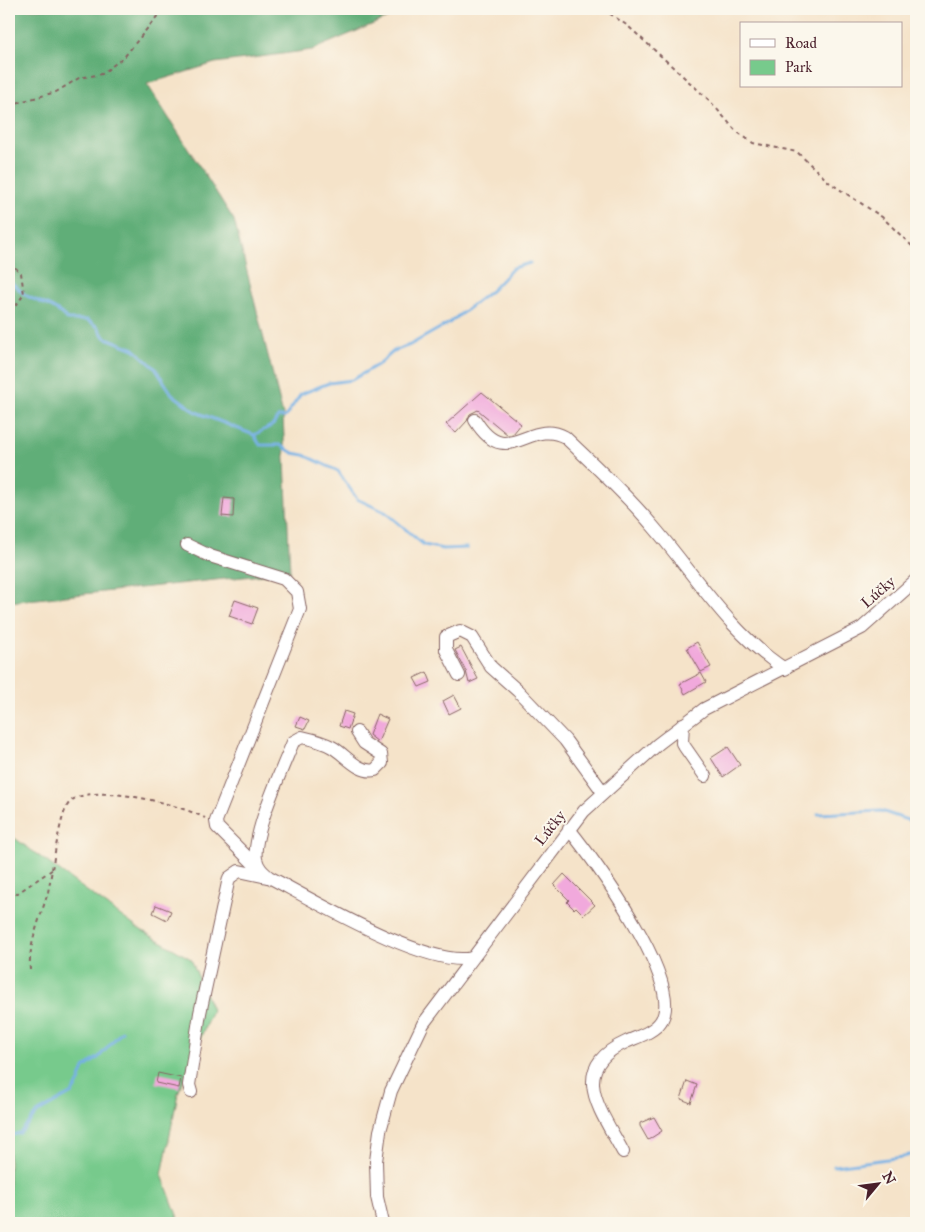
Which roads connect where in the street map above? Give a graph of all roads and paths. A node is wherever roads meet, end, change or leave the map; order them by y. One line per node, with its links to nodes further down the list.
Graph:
1 (163, 9): 3 (path)
2 (603, 9): 4 (path)
3 (9, 105)
4 (916, 250)
5 (9, 262): 6 (path)
6 (9, 316)
7 (475, 420): 10 (street)
8 (187, 545): 16 (street)
9 (916, 580): 10 (street, Lúčky)
10 (785, 669): 12 (street, Lúčky)
11 (459, 675): 15 (street)
12 (683, 724): 14 (street); 15 (street, Lúčky)
13 (357, 732): 19 (street)
14 (705, 776)
15 (603, 792): 17 (street, Lúčky)
16 (217, 827): 18 (path); 19 (street)
17 (570, 829): 21 (street, Lúčky); 24 (street)
18 (53, 869): 20 (path); 22 (path)
19 (264, 873): 21 (street); 23 (street)
20 (9, 899)
21 (472, 958): 25 (street, Lúčky)
22 (30, 970)
23 (190, 1092)
24 (622, 1152)
25 (383, 1223)

